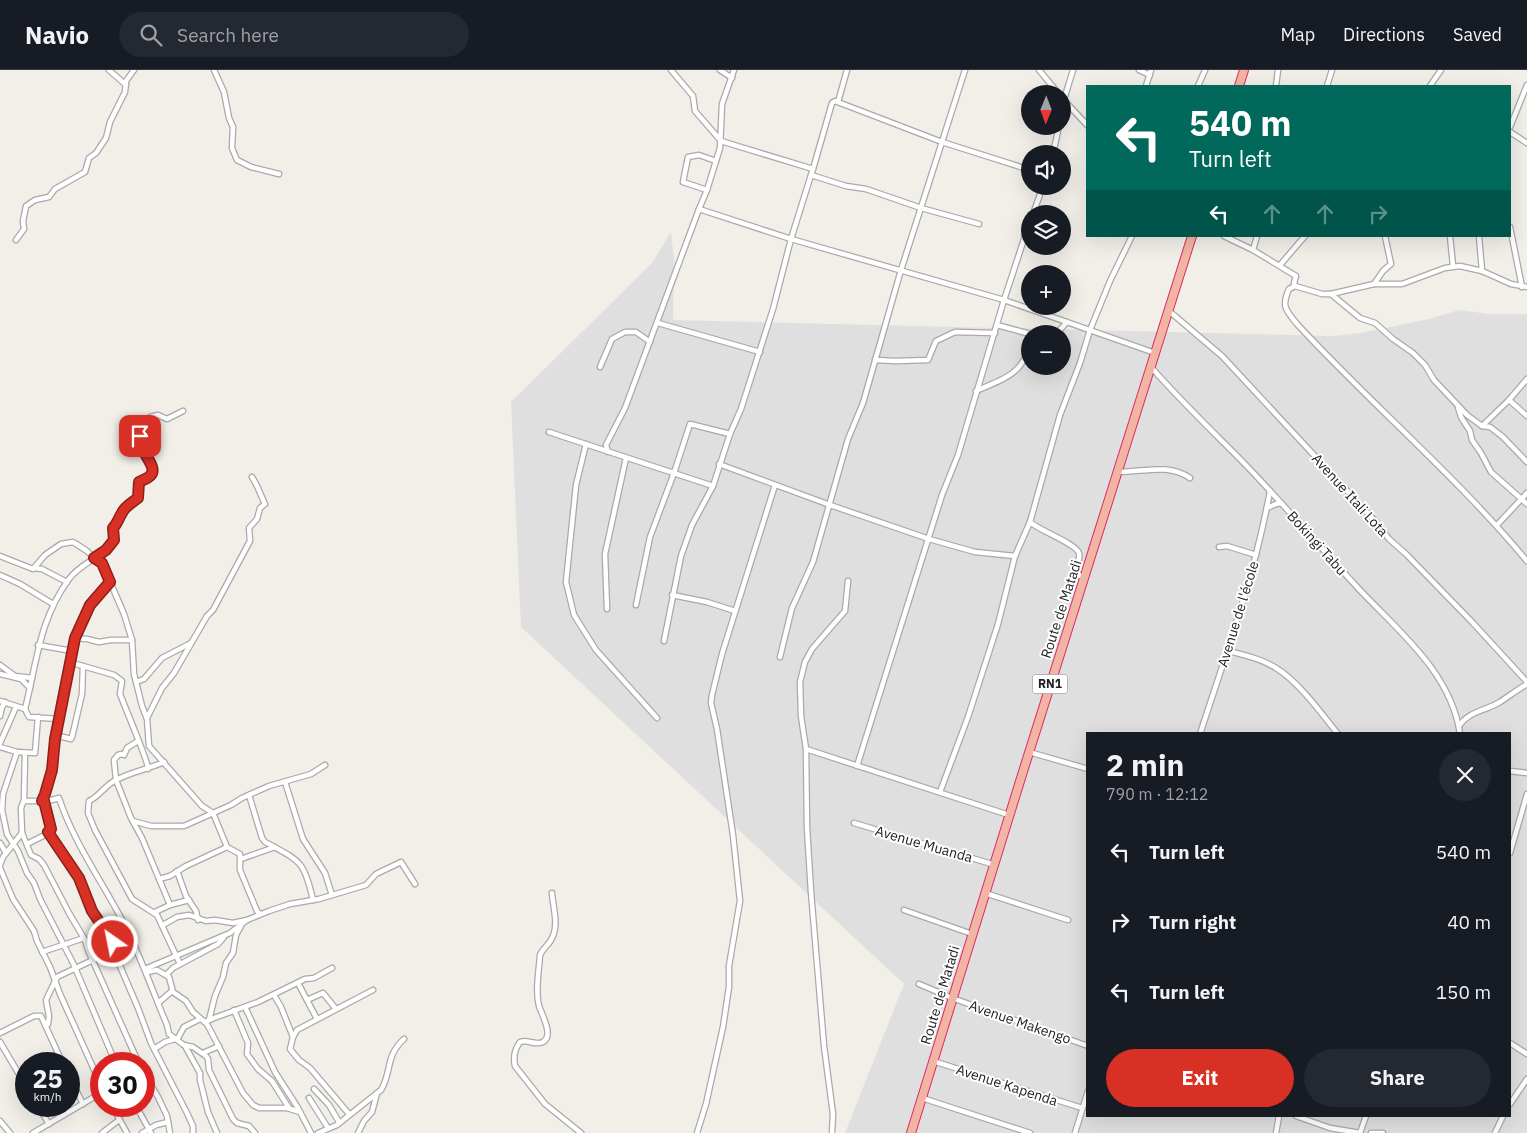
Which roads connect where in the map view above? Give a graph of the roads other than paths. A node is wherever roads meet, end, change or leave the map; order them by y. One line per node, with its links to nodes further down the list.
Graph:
1 (109, 70): 19 (street)
2 (134, 70): 19 (street)
3 (214, 70): 40 (street)
4 (671, 70): 34 (street)
5 (720, 70): 18 (street)
6 (734, 70): 18 (street)
7 (847, 70): 29 (street)
8 (965, 70): 35 (street)
9 (1039, 70): 20 (street)
10 (1073, 70): 21 (street)
11 (1139, 70): 17 (street)
12 (1205, 70): 23 (street)
13 (1244, 70): 24 (highway)
14 (1278, 70): 25 (street)
15 (1332, 70): 26 (street)
16 (1441, 70): 27 (street)
17 (1150, 72): 22 (street)
18 (732, 78): 34 (street)
19 (126, 85): 56 (street)
20 (1052, 85)
21 (1068, 85)
22 (1146, 85)
23 (1198, 85)
24 (1239, 85)
25 (1276, 85)
26 (1326, 85)
27 (1431, 85)
28 (1527, 85): 32 (street)
29 (838, 102): 35 (street); 39 (street)
30 (1071, 107): 31 (street)
31 (1086, 124)
32 (1511, 125)
33 (1511, 133): 36 (street)
34 (721, 141): 37 (street); 39 (street)
35 (942, 142): 38 (street); 43 (street)
36 (1527, 143)
37 (716, 161): 42 (street); 42 (street)
38 (1021, 167)
39 (813, 169): 41 (street)
40 (278, 174)
41 (811, 175): 43 (street); 55 (street)
42 (707, 190): 44 (street)
43 (921, 208): 45 (street); 61 (street)
44 (698, 209): 55 (street); 70 (street)
45 (979, 224)
46 (1511, 234): 65 (street)
47 (1132, 237): 73 (street)
48 (1192, 237): 68 (highway, Route de Matadi / RN1)
49 (1226, 237): 58 (street)
50 (1257, 237): 58 (street)
51 (1304, 237): 59 (street)
52 (1385, 237): 63 (street)
53 (1450, 237): 60 (street)
54 (1479, 237): 62 (street)
55 (791, 239): 61 (street); 77 (street)
56 (16, 240)
57 (1021, 248): 67 (street)
58 (1253, 250): 59 (street)
59 (1280, 265): 64 (street)
60 (1453, 266): 62 (street); 63 (street)
61 (902, 270): 67 (street); 79 (street)
62 (1482, 271): 65 (street)
63 (1374, 284): 66 (street)
64 (1295, 286): 66 (street); 113 (street)
65 (1524, 287)
66 (1331, 294): 86 (street)
67 (1004, 300): 69 (street); 71 (street)
68 (1169, 311): 78 (highway, Route de Matadi / RN1); 146 (street, Avenue Itali Lota)
69 (1067, 322): 72 (street); 73 (street)
70 (658, 323): 76 (street); 77 (street)
71 (997, 325): 74 (street); 75 (street)
72 (1064, 325)
73 (1090, 330): 78 (street); 112 (street)
74 (995, 332): 79 (street); 84 (street)
75 (1021, 332)
76 (650, 342): 81 (street); 92 (street)
77 (760, 352): 91 (street)
78 (1155, 353): 82 (highway, Route de Matadi / RN1)
79 (875, 360): 110 (street)
80 (1021, 364): 84 (street)
81 (600, 367)
82 (1151, 367): 99 (highway, Route de Matadi / RN1); 105 (street, Bokingi Tabu)
83 (1527, 379): 85 (street)
84 (976, 392): 114 (street)
85 (1509, 400): 88 (street); 89 (street)
86 (1458, 406): 89 (street); 107 (street)
87 (183, 411): 119 (street)
88 (1527, 416)
89 (1482, 426): 97 (street)
90 (549, 432): 93 (street)
91 (730, 434): 98 (street); 100 (street)
92 (608, 443): 94 (street); 95 (street)
93 (586, 444): 94 (street); 153 (street)
94 (600, 449): 95 (street)
95 (608, 452): 96 (street)
96 (626, 458): 100 (street); 130 (street)
97 (1527, 462)
98 (719, 464): 103 (street); 104 (street)
99 (1119, 472): 102 (street); 123 (highway, Route de Matadi / RN1)
100 (674, 474): 104 (street); 129 (street)
101 (252, 477): 135 (street)
102 (1190, 478)
103 (775, 485): 110 (street); 131 (street)
104 (713, 486): 127 (street)
105 (1270, 491): 108 (street, Bokingi Tabu); 111 (street, Avenue de l'école)
106 (1527, 493): 107 (street)
107 (1521, 499): 109 (street); 113 (street)
108 (1281, 503): 111 (street); 156 (street, Bokingi Tabu)
109 (1527, 504)
110 (830, 505): 114 (street); 139 (street)
111 (1267, 508): 116 (street, Avenue de l'école)
112 (1030, 522): 118 (street); 123 (street)
113 (1497, 525): 120 (street)
114 (929, 539): 118 (street); 170 (street)
115 (1219, 547): 116 (street)
116 (1256, 555): 138 (street, Avenue de l'école)
117 (0, 556): 121 (street)
118 (1015, 556): 177 (street)
119 (94, 558): 121 (street); 124 (street); 125 (street)
120 (1527, 561)
121 (34, 568): 124 (street)
122 (0, 575): 128 (street)
123 (1084, 579): 166 (highway, Route de Matadi / RN1)
124 (67, 582): 128 (street)
125 (110, 582): 132 (street); 133 (street)
126 (848, 582): 164 (street)
127 (672, 595): 131 (street); 134 (street)
128 (53, 604): 136 (street)
129 (636, 605)
130 (607, 609)
131 (735, 611): 306 (street)
132 (75, 638): 133 (street); 137 (street)
133 (132, 640): 145 (street)
134 (664, 641)
135 (192, 642): 145 (street); 155 (street)
136 (38, 645): 137 (street); 144 (street)
137 (72, 651): 140 (street)
138 (1228, 651): 157 (street, Avenue de l'école); 158 (street)
139 (780, 657)
140 (69, 662): 142 (street); 154 (street)
141 (0, 665): 144 (street)
142 (83, 666): 160 (street); 161 (street)
143 (0, 674): 147 (street)
144 (32, 678): 147 (street)
145 (136, 682): 155 (street)
146 (1527, 683): 156 (street)
147 (30, 688): 150 (street)
148 (3, 701): 149 (street); 151 (street)
149 (16, 707): 150 (street); 162 (street)
150 (25, 709): 152 (street)
151 (0, 716)
152 (38, 717): 154 (street); 167 (street)
153 (657, 718)
154 (59, 719): 160 (street)
155 (147, 719): 168 (street)
156 (1459, 726): 159 (street, Bokingi Tabu)
157 (1201, 732)
158 (1336, 732)
159 (1460, 732)
160 (56, 735): 181 (street)
161 (138, 741): 172 (street); 175 (street)
162 (0, 743)
163 (0, 748): 165 (street)
164 (806, 749): 170 (street); 307 (street)
165 (17, 752): 167 (street); 190 (street)
166 (1029, 752): 171 (street); 183 (highway, Route de Matadi / RN1)
167 (25, 753): 180 (street)
168 (164, 762): 172 (street); 182 (street)
169 (325, 765): 176 (street)
170 (857, 766): 177 (street)
171 (1086, 768)
172 (148, 769): 175 (street)
173 (1511, 771): 174 (street)
174 (1527, 773)
175 (116, 780): 184 (street); 208 (street)
176 (285, 782): 178 (street); 203 (street)
177 (940, 792): 183 (street)
178 (249, 795): 182 (street); 191 (street)
179 (1527, 797): 193 (street)
180 (24, 801): 181 (street); 187 (street)
181 (43, 801): 186 (street); 226 (street)
182 (213, 813): 184 (street); 192 (street)
183 (1009, 815): 196 (highway, Route de Matadi / RN1)
184 (133, 821): 199 (street)
185 (854, 823): 196 (street, Avenue Muanda)
186 (48, 832): 189 (street); 219 (street)
187 (22, 833): 189 (street); 190 (street)
188 (0, 843): 194 (street)
189 (27, 844): 217 (street)
190 (12, 845): 194 (street); 218 (street)
191 (275, 847): 195 (street); 205 (street)
192 (227, 848): 195 (street); 198 (street)
193 (1511, 850)
194 (6, 853): 197 (street)
195 (241, 859): 209 (street)
196 (995, 865): 202 (highway, Route de Matadi / RN1)
197 (0, 867): 220 (street)
198 (177, 871): 199 (street); 204 (street)
199 (159, 879): 206 (street)
200 (415, 884): 203 (street)
201 (552, 893): 305 (street)
202 (985, 893): 212 (street); 216 (highway, Route de Matadi / RN1)
203 (332, 895): 205 (street)
204 (189, 900): 206 (street); 210 (street)
205 (313, 900): 209 (street)
206 (170, 905): 208 (street)
207 (904, 910): 216 (street)
208 (154, 912): 214 (street)
209 (260, 914): 211 (street)
210 (198, 920): 211 (street); 214 (street)
211 (248, 920): 213 (street)
212 (1068, 920)
213 (243, 924): 215 (street); 242 (street)
214 (163, 925): 221 (street)
215 (226, 934): 221 (street); 223 (street)
216 (972, 934): 234 (highway, Route de Matadi / RN1)
217 (84, 938): 218 (street); 222 (street)
218 (63, 944): 220 (street); 225 (street)
219 (114, 950): 222 (street); 253 (street)
220 (42, 952): 228 (street)
221 (177, 956): 223 (street); 226 (street)
222 (93, 961): 225 (street); 256 (street)
223 (180, 964): 227 (street)
224 (332, 968): 229 (street)
225 (75, 969): 228 (street); 255 (street)
226 (146, 971): 227 (street); 236 (street)
227 (166, 975): 231 (street)
228 (54, 980): 243 (street); 259 (street)
229 (298, 983): 233 (street); 235 (street)
230 (919, 984): 234 (street, Avenue Makengo)
231 (172, 990): 236 (street); 240 (street)
232 (373, 990): 238 (street)
233 (274, 995): 237 (street); 245 (street)
234 (952, 998): 251 (street, Avenue Makengo); 260 (highway, Route de Matadi / RN1)
235 (307, 1000): 238 (street); 241 (street)
236 (158, 1004): 246 (street)
237 (245, 1007): 239 (street); 275 (street)
238 (336, 1009): 241 (street)
239 (234, 1010): 242 (street); 273 (street)
240 (200, 1019): 242 (street); 246 (street)
241 (317, 1019): 245 (street)
242 (207, 1021): 252 (street)
243 (46, 1026): 244 (street); 254 (street)
244 (0, 1032)
245 (293, 1037): 276 (street)
246 (176, 1039): 250 (street); 253 (street)
247 (404, 1039): 265 (street)
248 (0, 1042): 261 (street)
249 (1511, 1044): 258 (street)
250 (184, 1045): 257 (street); 300 (street)
251 (1086, 1045)
252 (219, 1046): 257 (street); 273 (street)
253 (154, 1048): 299 (street)
254 (58, 1052)
255 (111, 1052)
256 (134, 1052)
257 (203, 1053): 301 (street)
258 (1527, 1054)
259 (90, 1060)
260 (933, 1061): 269 (highway, Route de Matadi / RN1); 274 (street, Avenue Kapenda)
261 (15, 1067)
262 (1527, 1079): 271 (street)
263 (314, 1089): 287 (street)
264 (155, 1090): 286 (street)
265 (377, 1093): 276 (street); 304 (street)
266 (1086, 1097): 274 (street)
267 (80, 1098): 272 (street)
268 (309, 1098): 290 (street)
269 (922, 1098): 308 (highway, Route de Matadi / RN1); 309 (street)
270 (90, 1100): 272 (street)
271 (1511, 1103)
272 (83, 1104): 288 (street)
273 (289, 1108): 275 (street)
274 (1082, 1108): 310 (street)
275 (300, 1112): 302 (street)
276 (349, 1114): 287 (street)
277 (45, 1117): 288 (street)
278 (118, 1117): 284 (street)
279 (142, 1117): 291 (street)
280 (1279, 1117): 311 (street)
281 (1299, 1117): 312 (street)
282 (1366, 1117): 312 (street)
283 (1503, 1117): 315 (street)
284 (119, 1120): 295 (street); 296 (street)
285 (0, 1121): 292 (street)
286 (168, 1122): 291 (street); 298 (street)
287 (339, 1122): 290 (street)
288 (49, 1124): 289 (street)
289 (42, 1128): 293 (street); 294 (street)
290 (328, 1128): 303 (street)
291 (149, 1131): 297 (street)
292 (10, 1133)
293 (33, 1133)
294 (45, 1133)
295 (102, 1133)
296 (127, 1133)
297 (142, 1133)
298 (170, 1133)
299 (193, 1133)
300 (217, 1133)
301 (255, 1133)
302 (311, 1133)
303 (318, 1133)
304 (358, 1133)
305 (581, 1133)
306 (697, 1133)
307 (832, 1133)
308 (911, 1133)
309 (1030, 1133)
310 (1075, 1133)
311 (1276, 1133)
312 (1360, 1133)
313 (1371, 1133): 314 (street)
314 (1383, 1133)
315 (1495, 1133)

